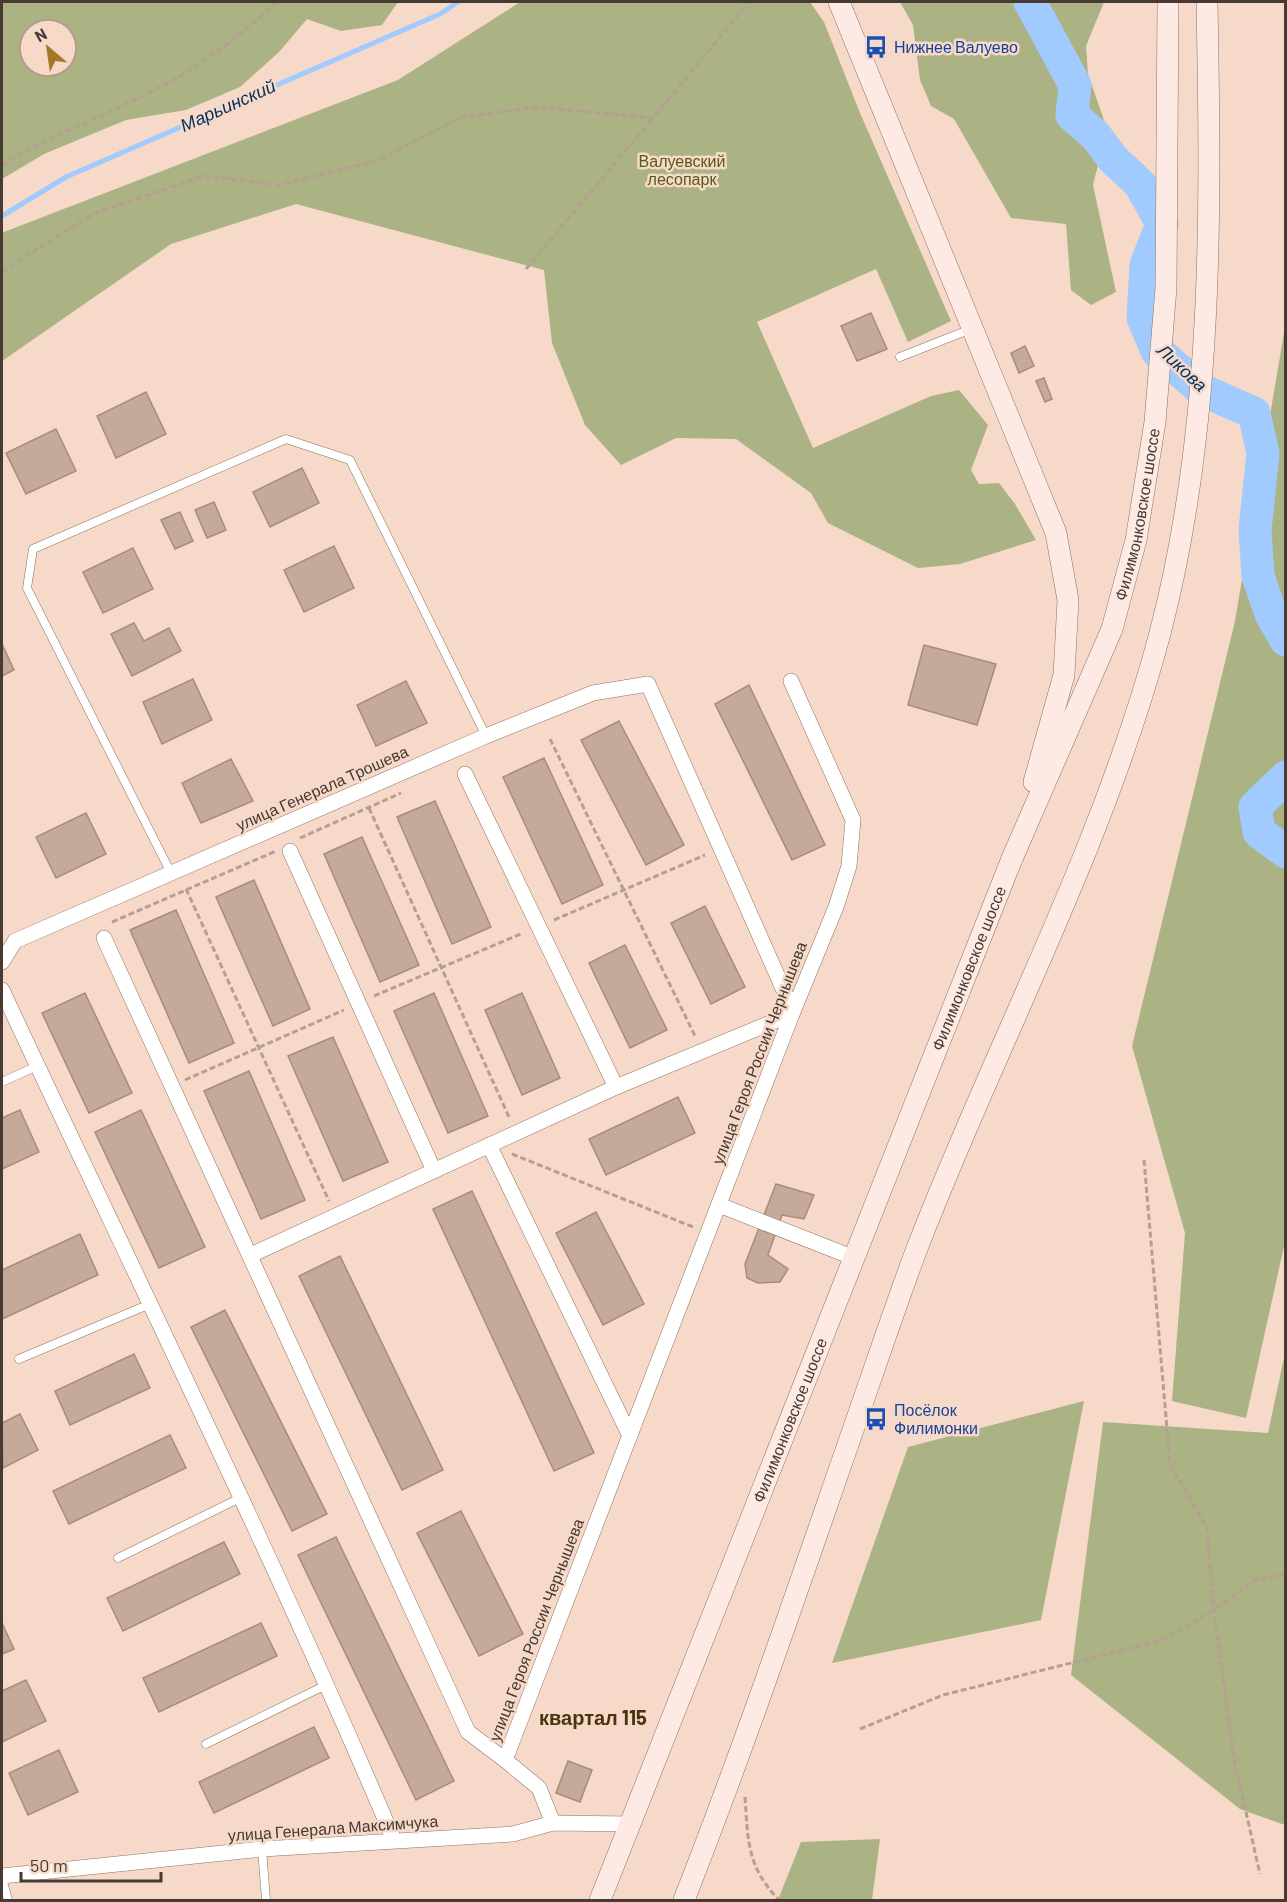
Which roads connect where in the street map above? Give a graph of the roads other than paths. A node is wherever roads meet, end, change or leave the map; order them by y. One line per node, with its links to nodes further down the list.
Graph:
1 (839, 2): 4 (main road)
2 (1168, 2): 10 (main road, Филимонковское шоссе)
3 (1207, 2): 40 (main road)
4 (972, 328): 5 (lane); 10 (main road)
5 (900, 357)
6 (791, 681): 15 (street, улица Героя России Чернышева)
7 (486, 735): 11 (street, улица Генерала Трошева); 11 (lane); 15 (street, улица Генерала Трошева)
8 (465, 774): 18 (street)
9 (290, 851): 20 (street)
10 (1011, 861): 23 (main road, Филимонковское шоссе)
11 (171, 873): 13 (street, улица Генерала Трошева)
12 (104, 938): 22 (street)
13 (2, 962)
14 (2, 990): 16 (street)
15 (793, 1012): 18 (street); 21 (street, улица Героя России Чернышева)
16 (37, 1066): 17 (lane); 24 (street)
17 (2, 1082)
18 (616, 1087): 19 (street)
19 (489, 1145): 20 (street); 26 (street)
20 (434, 1171): 22 (street)
21 (719, 1205): 23 (street); 26 (street, улица Героя России Чернышева)
22 (251, 1256): 31 (street)
23 (852, 1257): 33 (main road, Филимонковское шоссе)
24 (150, 1304): 25 (lane); 27 (street)
25 (19, 1359)
26 (630, 1437): 31 (street, улица Героя России Чернышева)
27 (242, 1497): 28 (lane); 29 (street)
28 (118, 1558)
29 (328, 1684): 30 (lane); 34 (street)
30 (206, 1744)
31 (505, 1760): 32 (street, улица Героя России Чернышева)
32 (553, 1824): 33 (street, улица Генерала Максимчука); 34 (street, улица Генерала Максимчука)
33 (630, 1824): 39 (main road, Филимонковское шоссе)
34 (394, 1840): 35 (street, улица Генерала Максимчука)
35 (262, 1849): 36 (street, улица Генерала Максимчука); 38 (lane)
36 (2, 1877): 37 (lane)
37 (8, 1900)
38 (266, 1900)
39 (600, 1900)
40 (684, 1900)

